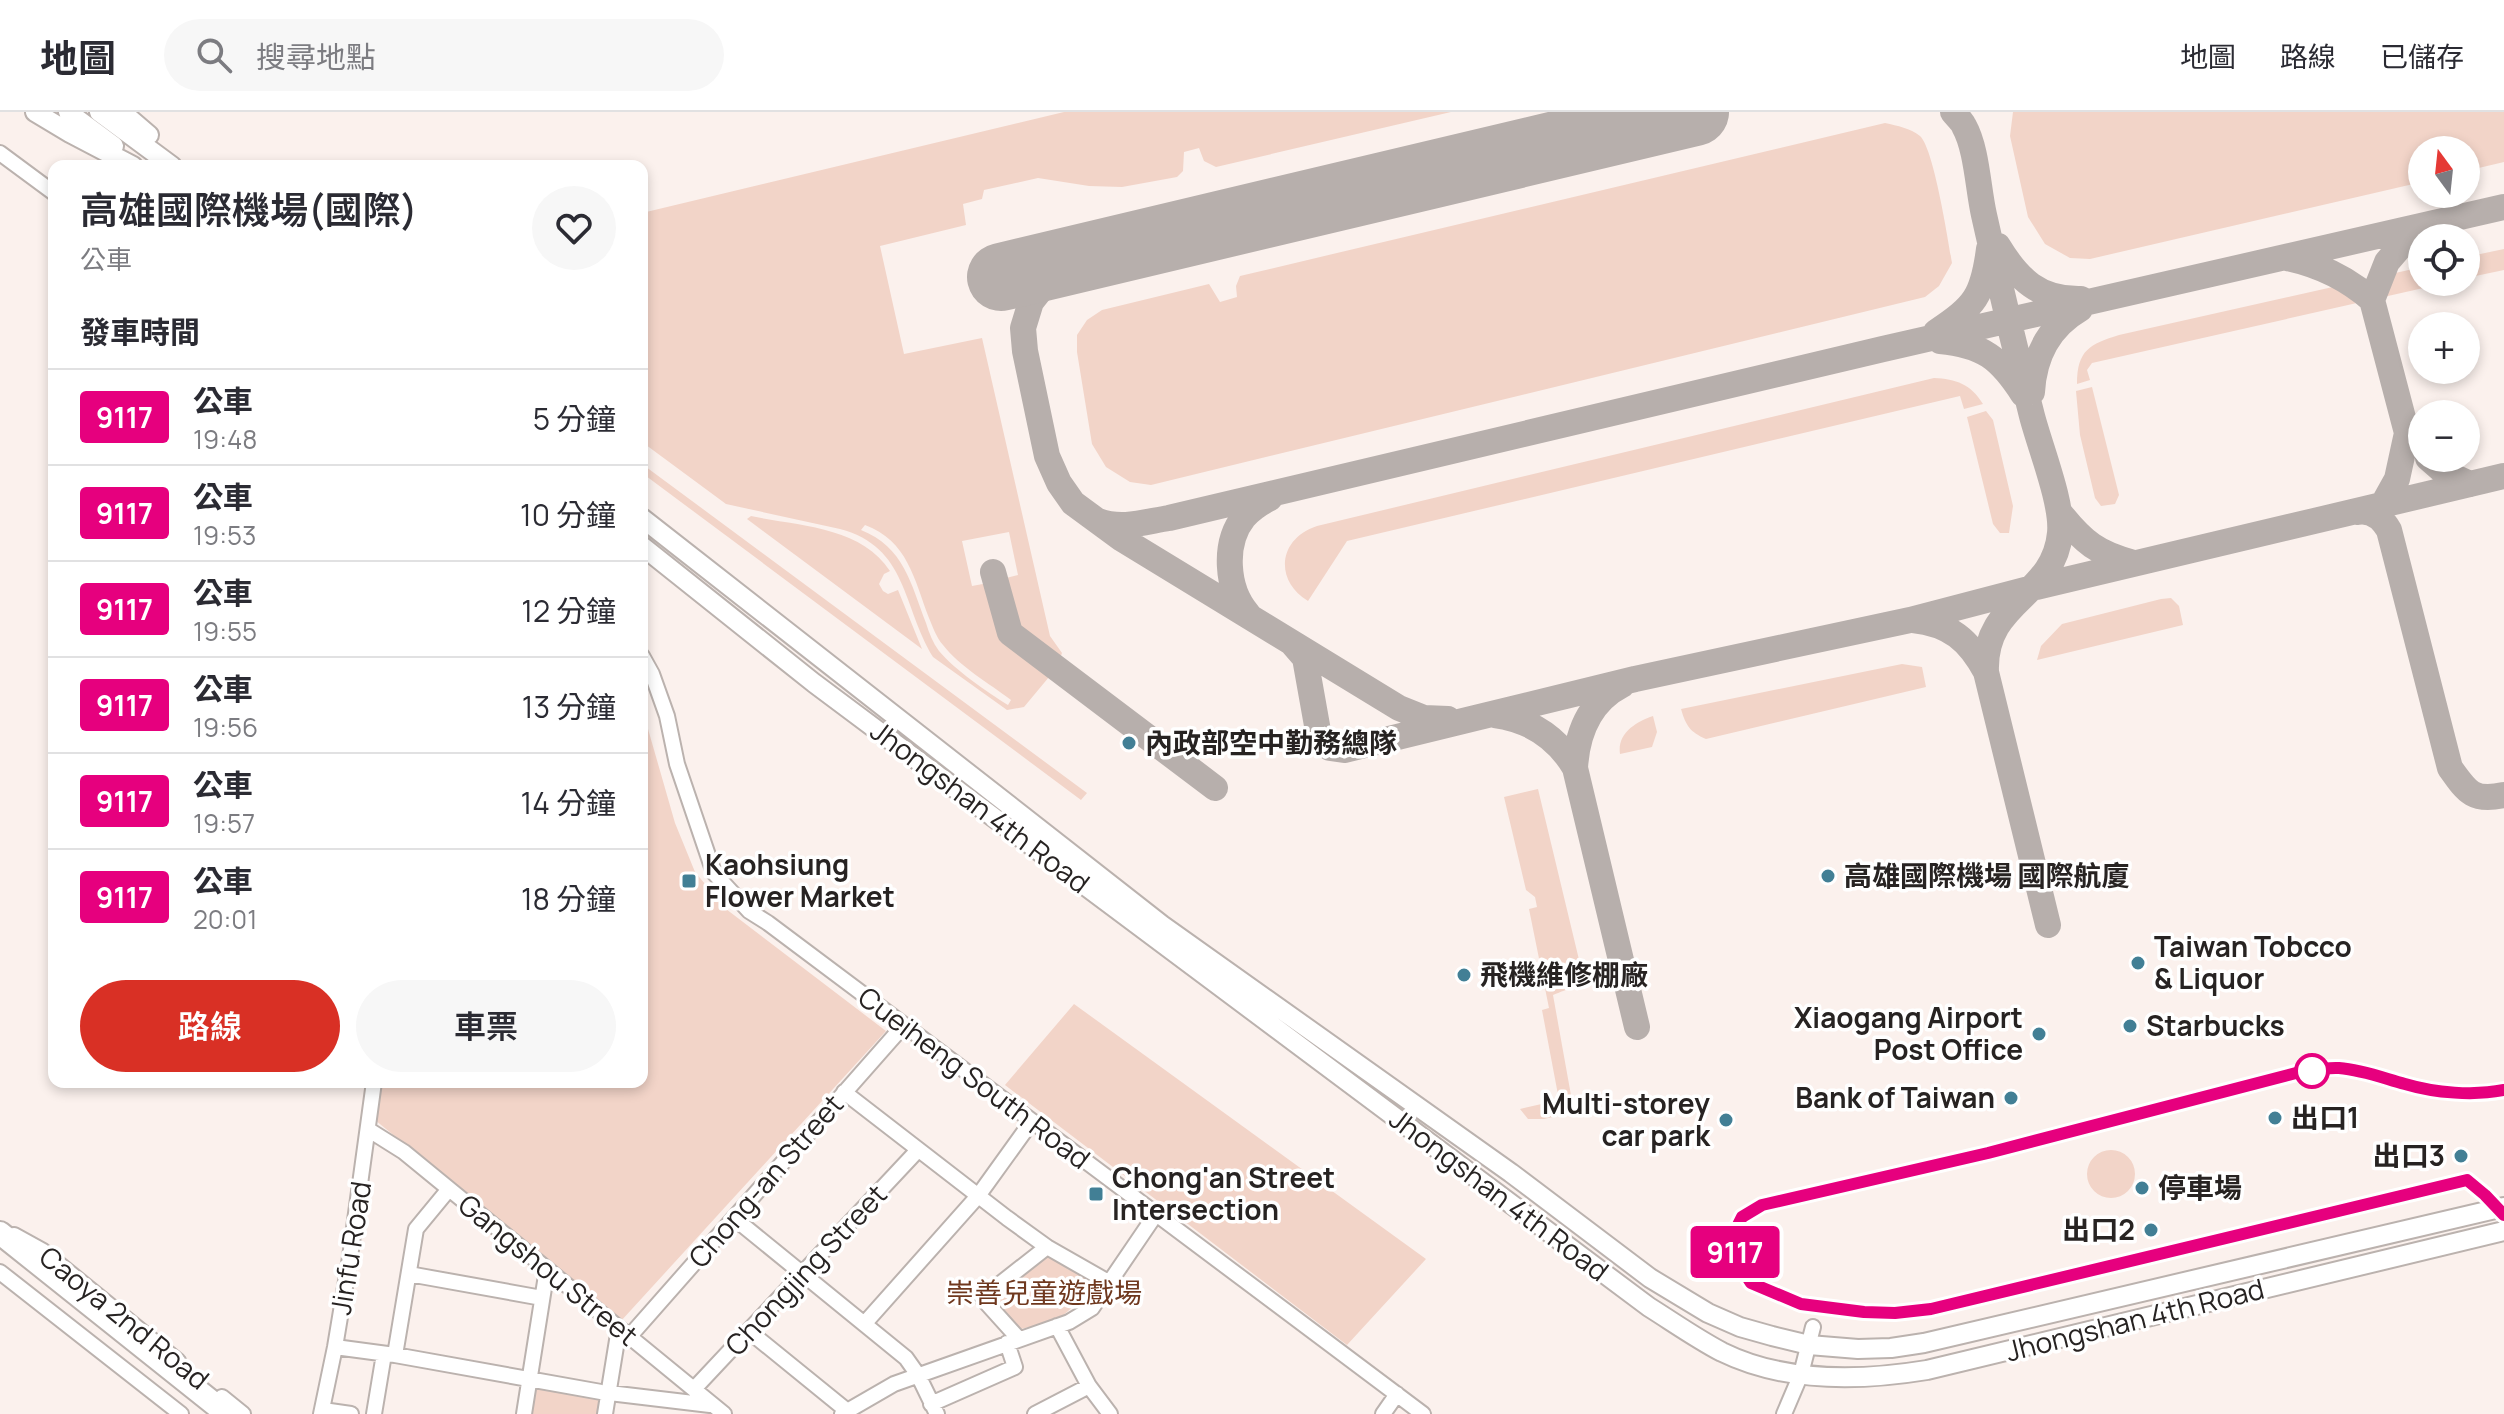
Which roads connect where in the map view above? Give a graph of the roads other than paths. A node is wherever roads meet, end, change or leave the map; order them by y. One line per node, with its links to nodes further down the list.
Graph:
1 (35, 112): 6 (main road)
2 (68, 112): 7 (main road)
3 (99, 112): 8 (main road)
4 (122, 112): 9 (main road)
5 (0, 153): 10 (street)
6 (122, 160)
7 (133, 160)
8 (164, 160)
9 (177, 160)
10 (48, 189)
11 (648, 523): 39 (main road, Jhongshan 4th Road)
12 (648, 551): 43 (main road, Jhongshan 4th Road)
13 (648, 667): 14 (street, Cueiheng South Road)
14 (904, 1025): 16 (street, Chong-an Street); 17 (street, Cueiheng South Road)
15 (373, 1088): 18 (street, Jinfu Road)
16 (844, 1092): 19 (street); 24 (street, Chong-an Street)
17 (1032, 1121): 21 (street); 23 (street, Cueiheng South Road)
18 (369, 1130): 20 (street, Gangshou Street); 41 (street, Jinfu Road)
19 (918, 1150): 21 (street); 32 (street, Chongjing Street)
20 (449, 1189): 29 (street, Gangshou Street); 31 (street)
21 (978, 1196): 27 (street); 35 (street)
22 (2498, 1206): 39 (main road, Jhongshan 4th Road)
23 (1156, 1214): 33 (street); 49 (street, Cueiheng South Road)
24 (734, 1218): 32 (street); 37 (street, Chong-an Street)
25 (0, 1231): 56 (highway); 57 (street, Caoya 2nd Road)
26 (2504, 1231): 43 (main road, Jhongshan 4th Road)
27 (1047, 1247): 33 (street); 40 (street)
28 (0, 1249): 55 (highway)
29 (547, 1269): 34 (street); 37 (street, Gangshou Street)
30 (0, 1272): 54 (street, Caoya 2nd Road)
31 (409, 1274): 34 (street); 42 (street)
32 (802, 1274): 35 (street); 38 (street, Chongjing Street)
33 (1110, 1283): 36 (street)
34 (542, 1298): 45 (street)
35 (865, 1323): 44 (street)
36 (1057, 1326): 40 (street); 46 (street)
37 (624, 1332): 47 (street, Gangshou Street); 48 (street)
38 (750, 1332): 47 (street, Chongjing Street); 53 (street)
39 (1811, 1336): 43 (street)
40 (1013, 1341): 44 (street); 50 (street)
41 (335, 1347): 42 (street); 52 (street, Jinfu Road)
42 (390, 1354): 45 (street); 59 (street)
43 (1801, 1374): 67 (street)
44 (918, 1375): 50 (street); 53 (street)
45 (529, 1380): 48 (street); 60 (street)
46 (1089, 1386): 63 (street); 64 (street)
47 (694, 1389): 51 (street, Gangshou Street)
48 (608, 1393): 51 (street); 61 (street)
49 (1397, 1394): 65 (street); 66 (street, Cueiheng South Road)
50 (934, 1409)
51 (710, 1410): 62 (street, Gangshou Street)
52 (322, 1412): 58 (street)
53 (844, 1412)
54 (181, 1414)
55 (208, 1414)
56 (227, 1414)
57 (243, 1414)
58 (351, 1414)
59 (374, 1414)
60 (524, 1414)
61 (605, 1414)
62 (724, 1414)
63 (1035, 1414)
64 (1110, 1414)
65 (1383, 1414)
66 (1423, 1414)
67 (1784, 1414)

